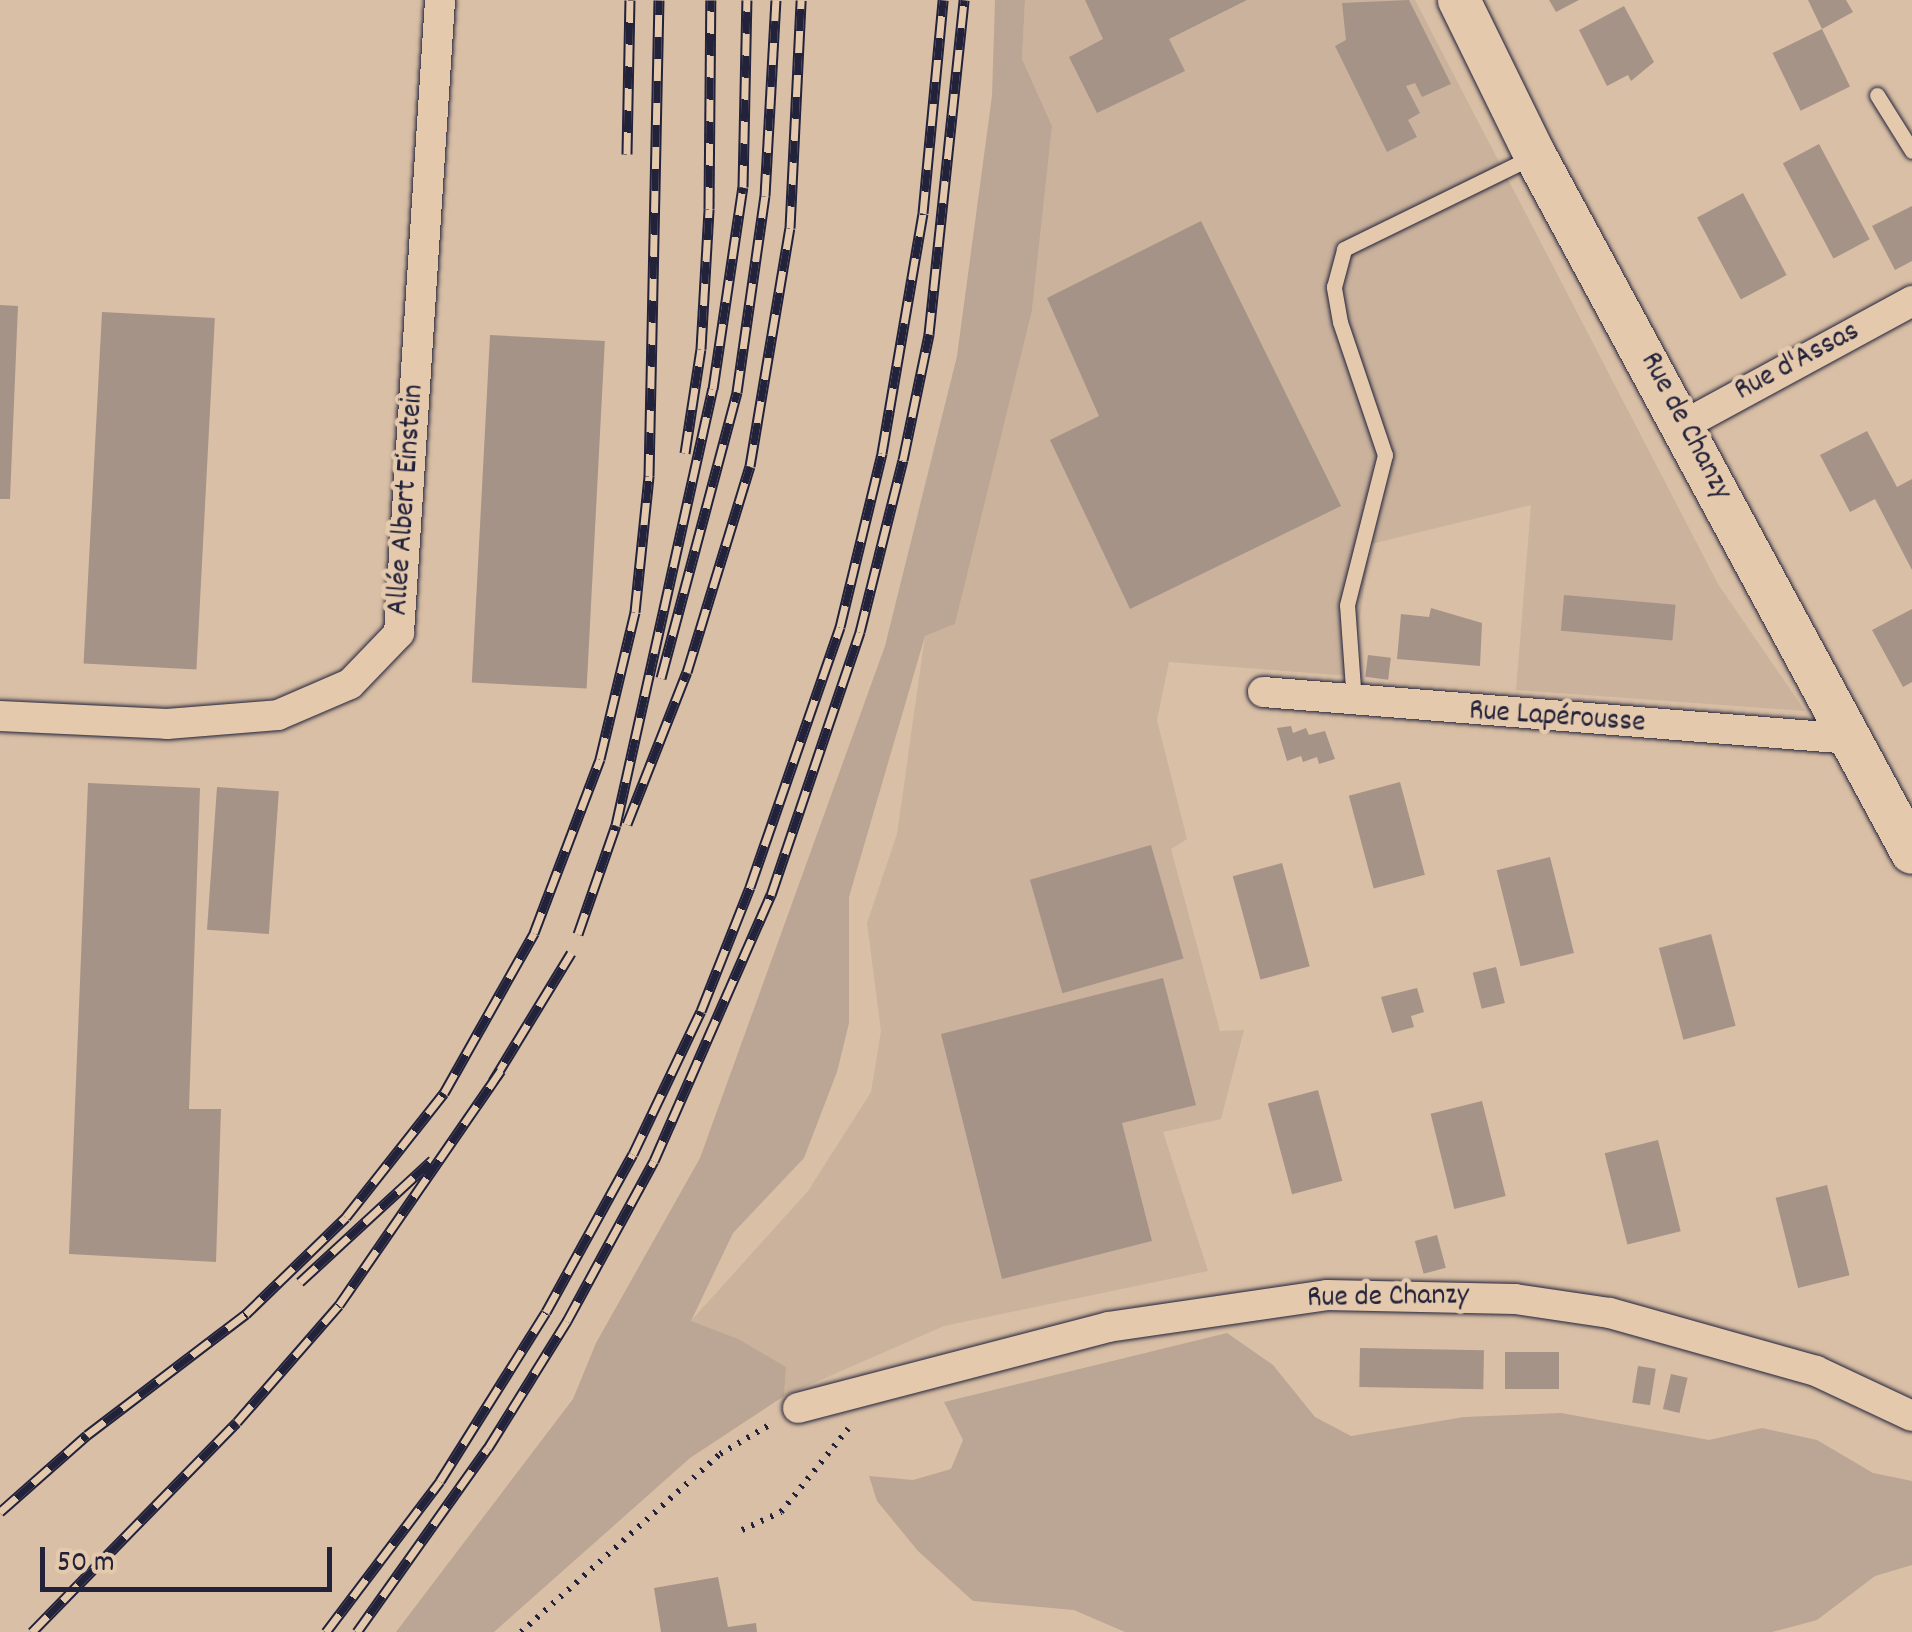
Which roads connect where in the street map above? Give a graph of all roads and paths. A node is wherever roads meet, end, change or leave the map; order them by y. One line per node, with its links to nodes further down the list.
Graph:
1 (440, 0): 10 (street, Allée Albert Einstein)
2 (1459, 0): 5 (main road, Rue de Chanzy)
3 (1877, 95): 4 (lane)
4 (1912, 152)
5 (1536, 156): 7 (main road, Rue de Chanzy); 9 (lane)
6 (1912, 301): 7 (street, Rue d'Assas)
7 (1684, 424): 11 (main road, Rue de Chanzy)
8 (1262, 692): 9 (street, Rue Lapérousse)
9 (1354, 702): 11 (street, Rue Lapérousse)
10 (0, 716)
11 (1851, 739): 12 (main road, Rue de Chanzy)
12 (1912, 853)
13 (877, 1387): 14 (street, Rue de Chanzy); 15 (street, Rue de Chanzy); 16 (path)
14 (798, 1408): 17 (path)
15 (1912, 1416)
16 (742, 1530)
17 (521, 1632)

